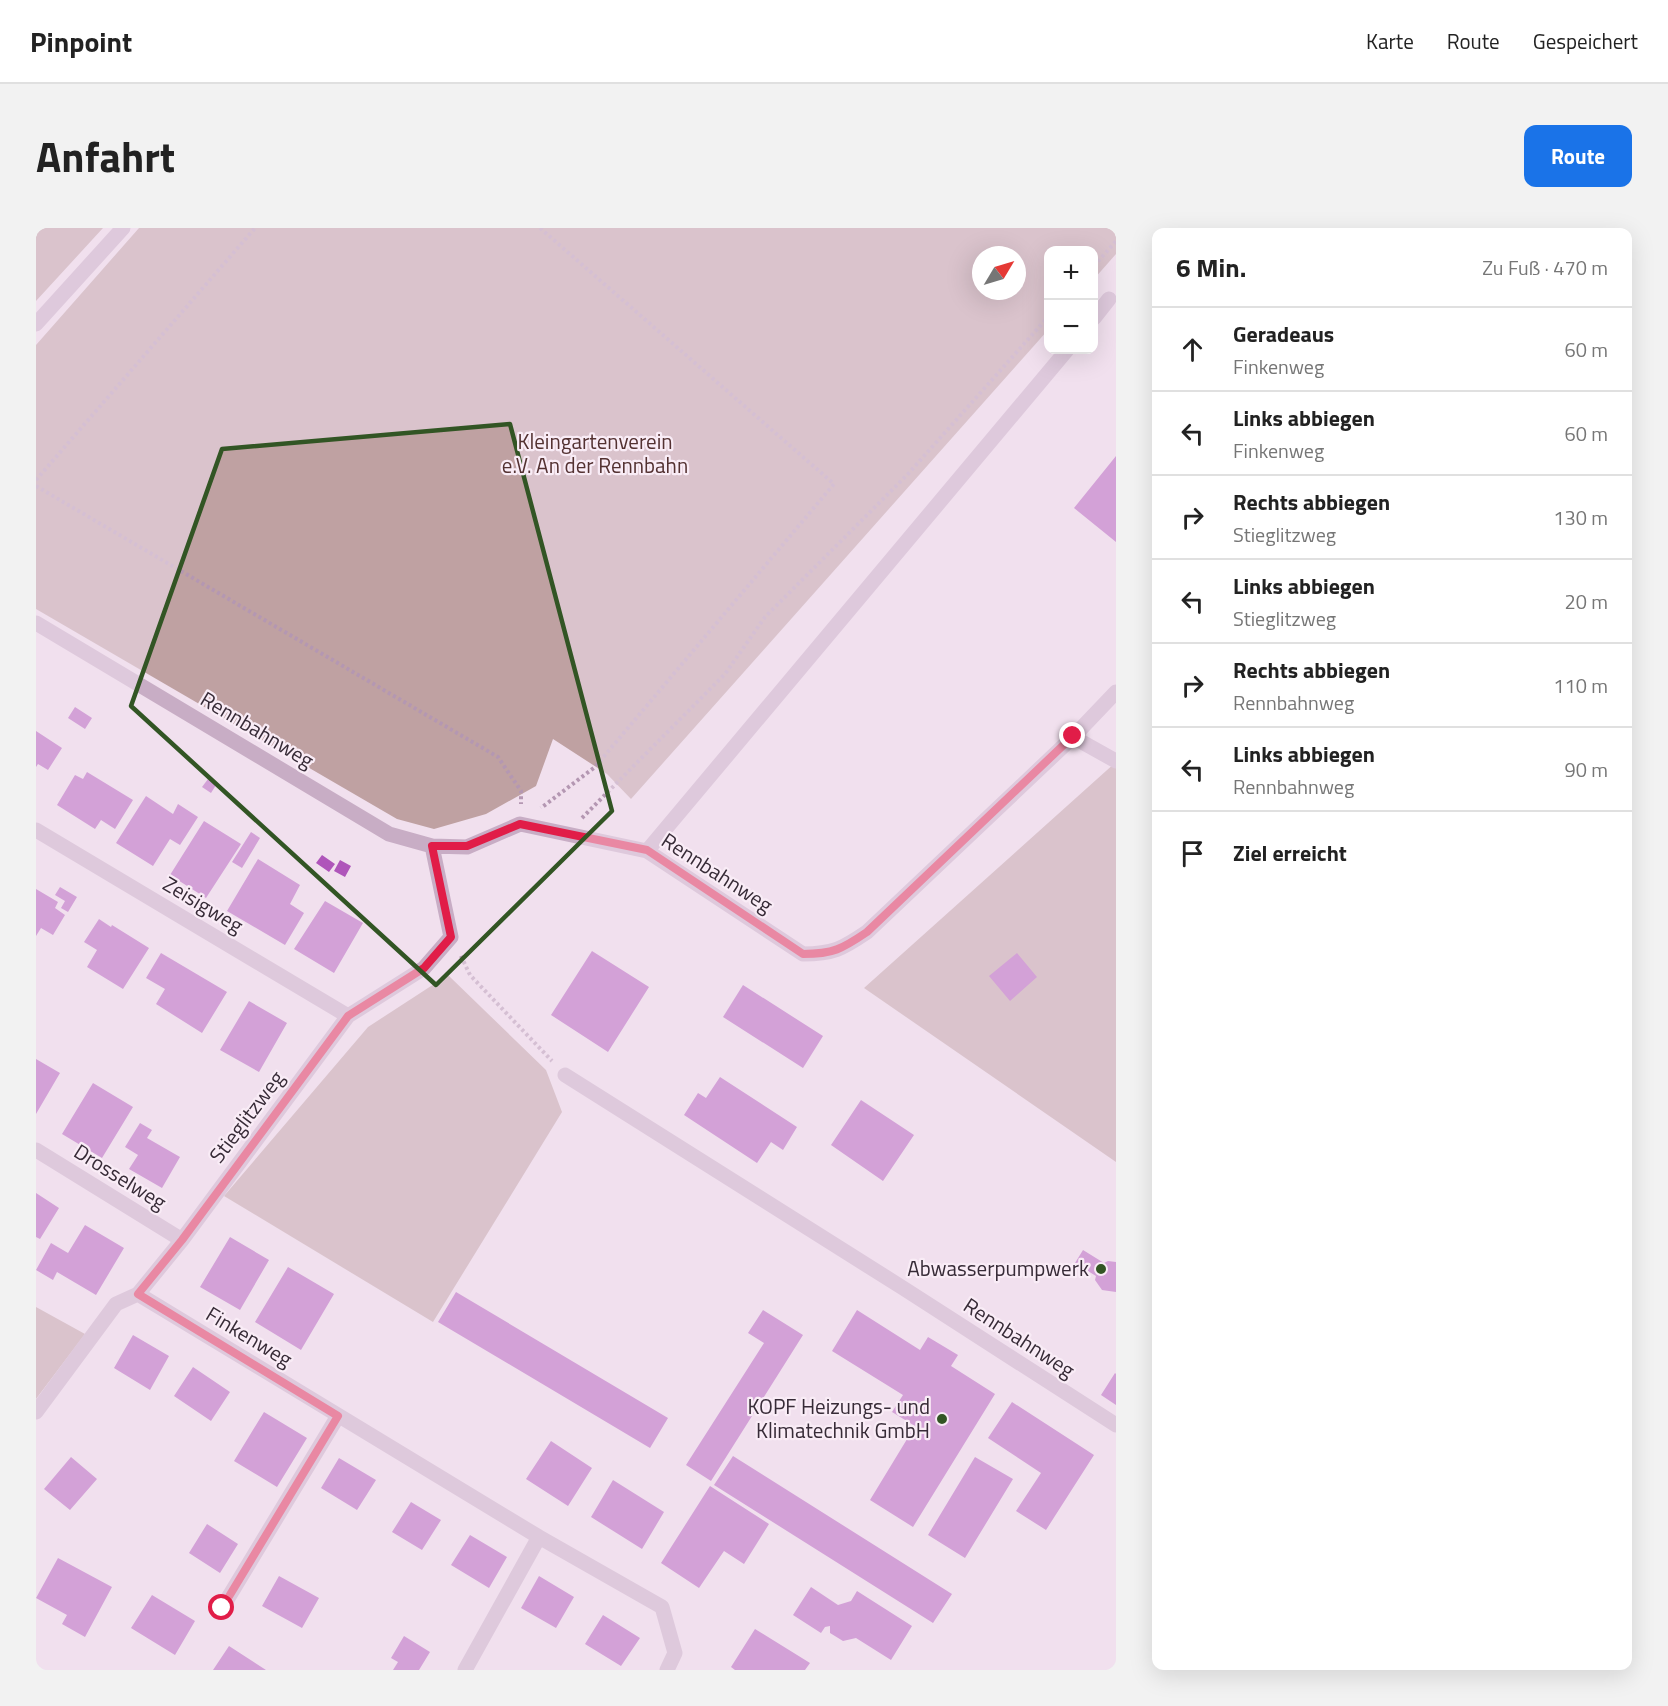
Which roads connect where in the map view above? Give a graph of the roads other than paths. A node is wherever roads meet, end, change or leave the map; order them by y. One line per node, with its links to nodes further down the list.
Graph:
1 (123, 228): 4 (street)
2 (1109, 298): 3 (street)
3 (1098, 313)
4 (36, 324)
5 (1064, 354): 12 (street)
6 (36, 623): 11 (street, Rennbahnweg)
7 (1116, 692): 8 (street, Rennbahnweg)
8 (1073, 736): 9 (street); 12 (street, Rennbahnweg)
9 (1116, 760)
10 (36, 830): 13 (street, Zeisigweg)
11 (432, 846): 12 (street, Rennbahnweg); 13 (street, Stieglitzweg)
12 (647, 850)
13 (348, 1016): 16 (street, Stieglitzweg)
14 (565, 1075): 20 (street, Rennbahnweg)
15 (36, 1150): 16 (street, Drosselweg)
16 (182, 1240): 17 (street, Stieglitzweg)
17 (138, 1294): 18 (street, Stieglitzweg); 19 (street, Finkenweg)
18 (36, 1412)
19 (338, 1416): 21 (street, Finkenweg); 22 (street)
20 (1116, 1425)
21 (538, 1537): 23 (street); 24 (street, Finkenweg)
22 (222, 1608)
23 (465, 1670)
24 (667, 1670)

